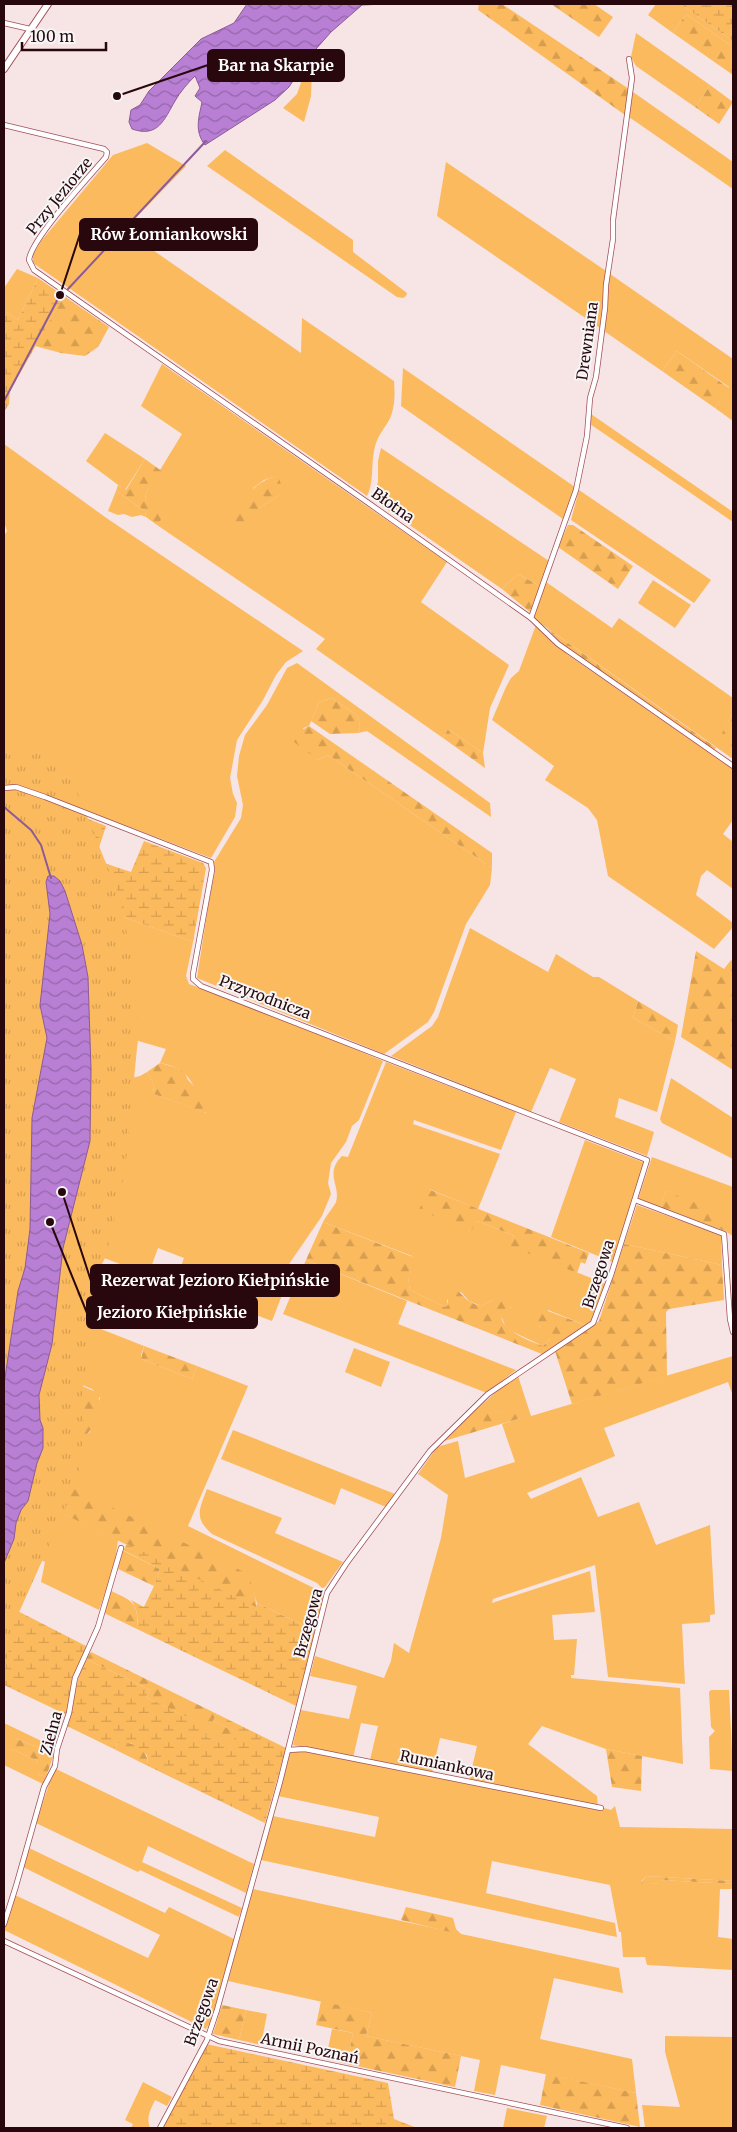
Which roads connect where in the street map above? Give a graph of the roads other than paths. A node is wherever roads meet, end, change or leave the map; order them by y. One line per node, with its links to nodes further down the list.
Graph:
1 (48, 4): 3 (street)
2 (4, 24): 3 (street)
3 (30, 29): 5 (street)
4 (629, 59): 8 (street, Drewniana)
5 (4, 69)
6 (4, 125): 7 (street, Przy Jeziorze)
7 (34, 270): 8 (street, Błotna)
8 (531, 618): 9 (street, Błotna)
9 (733, 766)
10 (4, 788): 11 (street, Przyrodnicza)
11 (647, 1160): 12 (street, Brzegowa)
12 (635, 1200): 13 (street); 15 (street, Brzegowa)
13 (733, 1332)
14 (121, 1548): 17 (street, Zielna)
15 (288, 1750): 16 (street, Rumiankowa); 19 (street, Brzegowa)
16 (600, 1808)
17 (4, 1924)
18 (4, 1941): 19 (street, Armii Poznań)
19 (208, 2037): 20 (street, Brzegowa); 21 (street, Armii Poznań)
20 (160, 2128)
21 (627, 2128)

